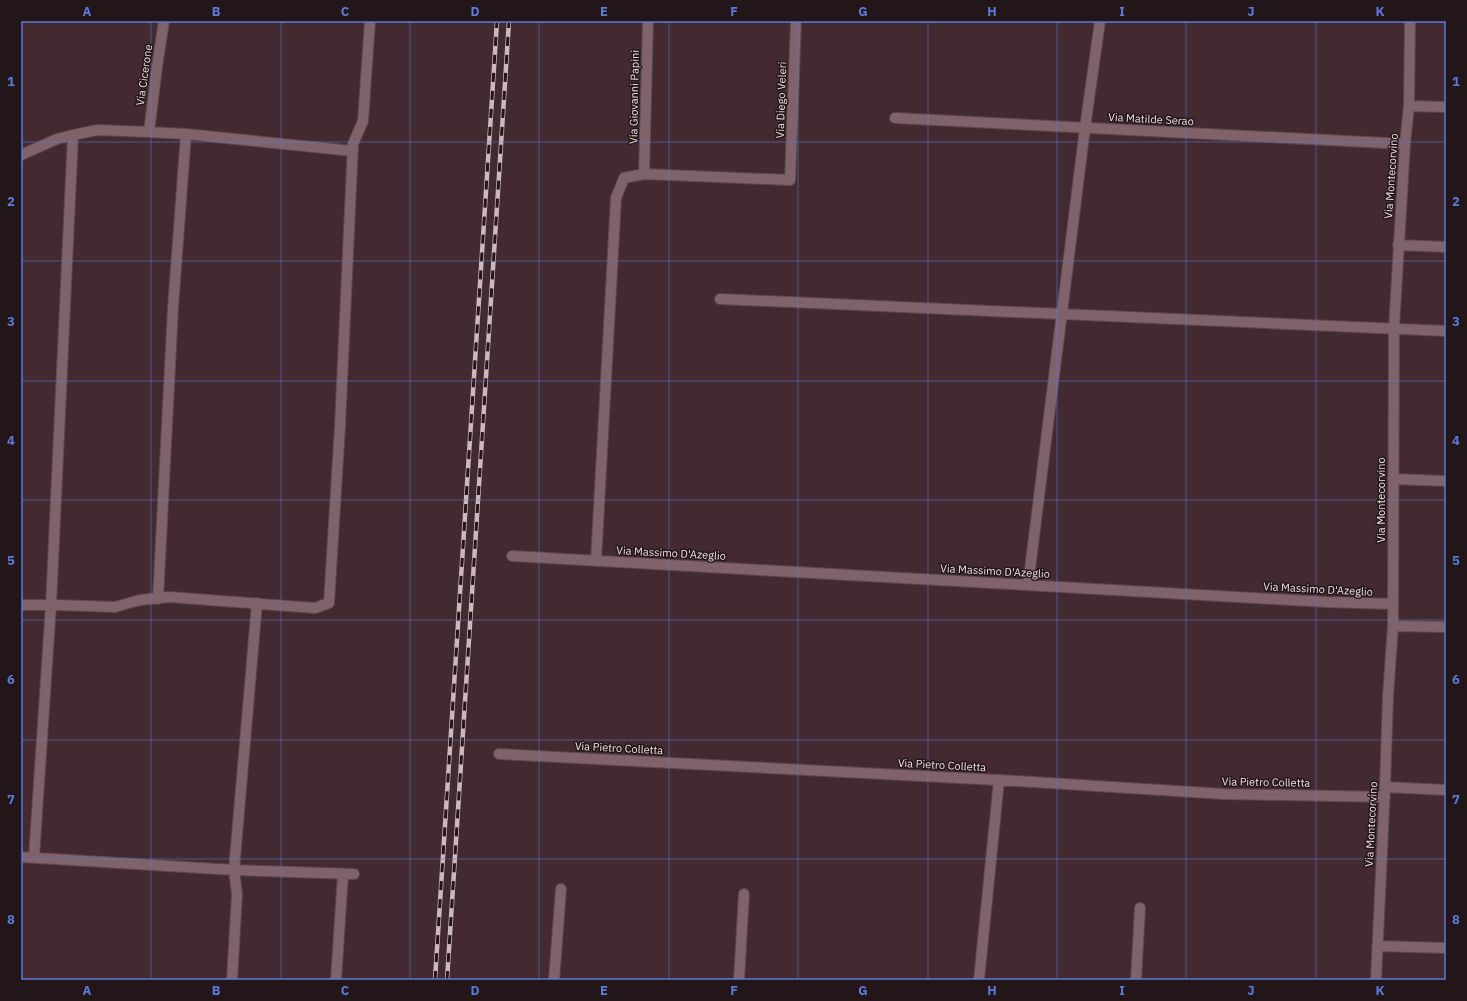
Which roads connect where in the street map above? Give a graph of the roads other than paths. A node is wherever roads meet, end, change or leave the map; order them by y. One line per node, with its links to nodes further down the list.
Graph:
1 (164, 21): 11 (street, Via Cicerone)
2 (370, 21): 15 (street)
3 (648, 21): 17 (street, Via Giovanni Papini)
4 (796, 21): 17 (street, Via Diego Veleri)
5 (1100, 21): 10 (street)
6 (1410, 21): 7 (street, Via Montecorvino)
7 (1409, 106): 8 (street); 14 (street, Via Montecorvino)
8 (1446, 108)
9 (895, 118): 10 (street, Via Matilde Serao)
10 (1085, 128): 14 (street, Via Matilde Serao); 21 (street)
11 (149, 132): 12 (street); 13 (street)
12 (73, 134): 16 (street); 33 (street)
13 (186, 134): 15 (street); 29 (street)
14 (1405, 144): 18 (street, Via Montecorvino)
15 (353, 151): 30 (street)
16 (21, 155)
17 (644, 174): 27 (street)
18 (1398, 245): 19 (street); 22 (street, Via Montecorvino)
19 (1446, 247)
20 (720, 299): 21 (street)
21 (1063, 313): 22 (street); 28 (street)
22 (1394, 328): 23 (street); 24 (street, Via Montecorvino)
23 (1446, 331)
24 (1393, 479): 25 (street); 31 (street, Via Montecorvino)
25 (1446, 481)
26 (512, 556): 27 (street, Via Massimo D'Azeglio)
27 (596, 561): 28 (street, Via Massimo D'Azeglio)
28 (1028, 585): 31 (street, Via Massimo D'Azeglio)
29 (158, 598): 30 (street); 33 (street)
30 (257, 603): 42 (street)
31 (1393, 604): 34 (street, Via Montecorvino)
32 (21, 605): 33 (street)
33 (51, 605): 41 (street)
34 (1393, 626): 35 (street); 39 (street, Via Montecorvino)
35 (1446, 627)
36 (499, 754): 37 (street, Via Pietro Colletta)
37 (999, 780): 39 (street, Via Pietro Colletta); 54 (street)
38 (1446, 790): 39 (street, Via Pietro Colletta)
39 (1385, 792): 48 (street, Via Montecorvino)
40 (21, 857): 41 (street)
41 (34, 857): 42 (street)
42 (234, 870): 43 (street); 50 (street)
43 (343, 874): 44 (street); 51 (street)
44 (354, 874)
45 (560, 889): 52 (street)
46 (744, 894): 53 (street)
47 (1140, 908): 55 (street)
48 (1377, 946): 49 (street); 56 (street, Via Montecorvino)
49 (1446, 948)
50 (232, 980)
51 (336, 980)
52 (554, 980)
53 (739, 980)
54 (979, 980)
55 (1136, 980)
56 (1376, 980)

